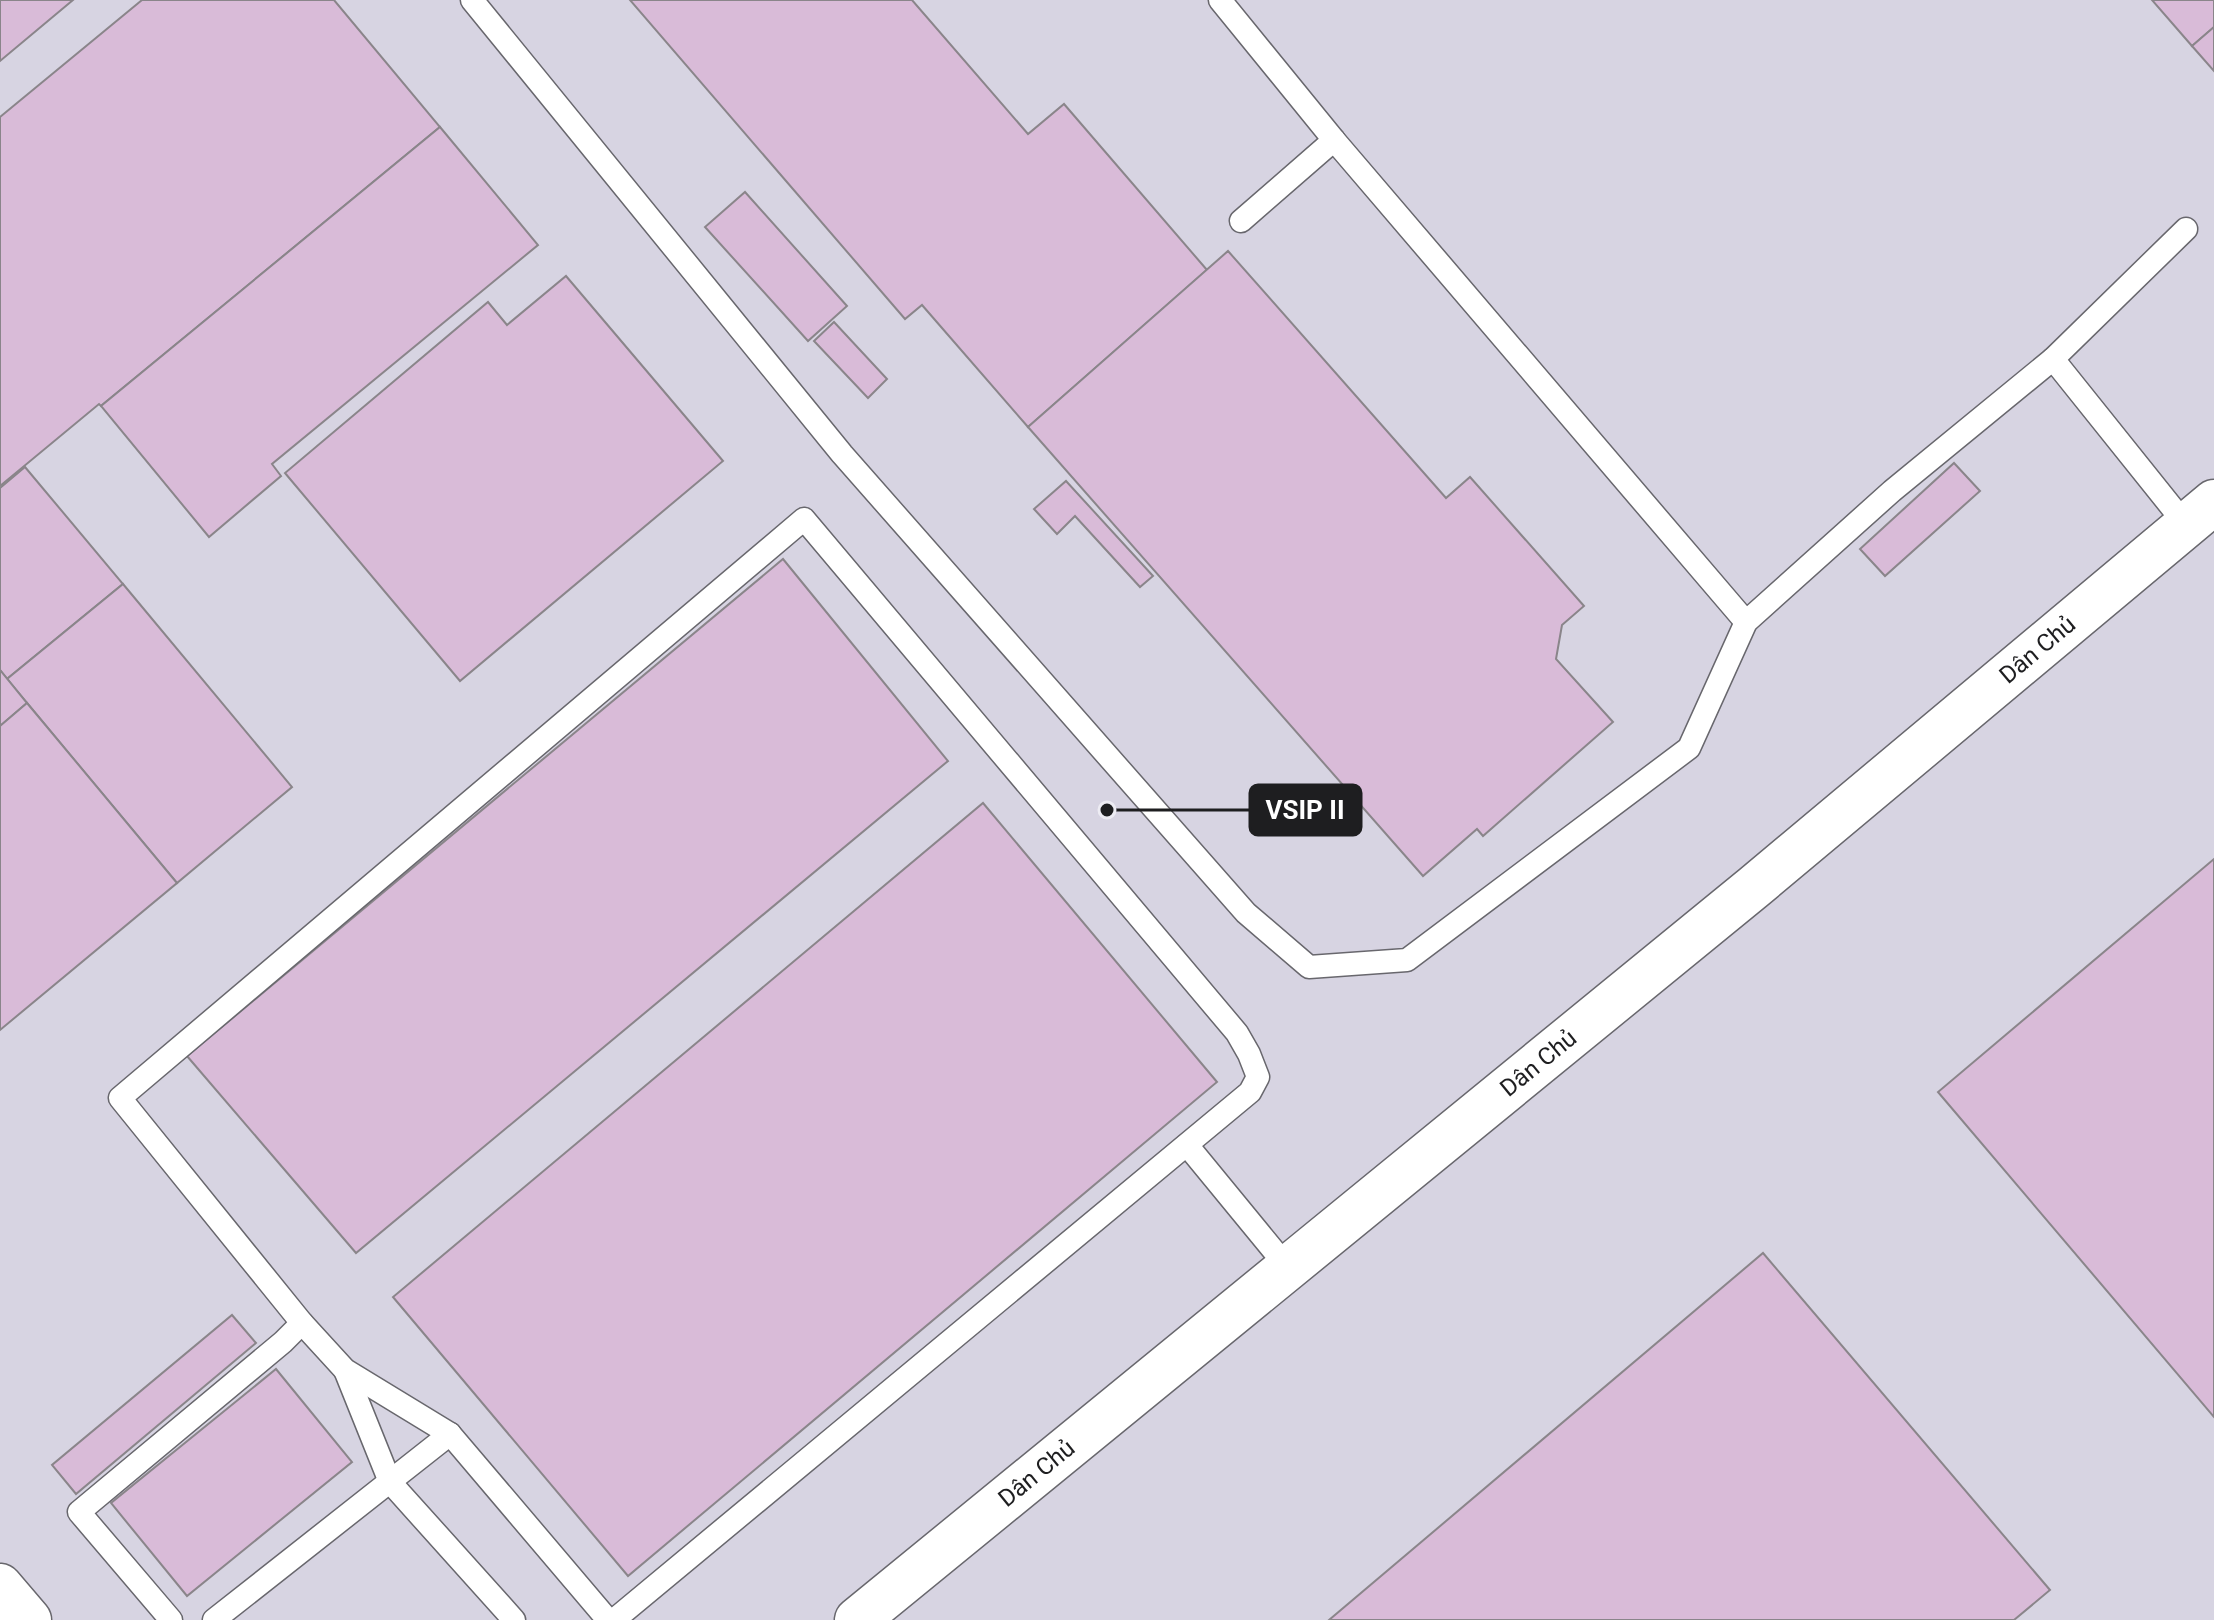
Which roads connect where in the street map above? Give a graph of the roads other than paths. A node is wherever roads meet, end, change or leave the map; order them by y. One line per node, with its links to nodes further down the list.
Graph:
1 (472, 0): 8 (lane)
2 (1220, 0): 3 (lane)
3 (1334, 140): 4 (lane); 8 (lane)
4 (1241, 221)
5 (2186, 229): 6 (lane)
6 (2053, 359): 7 (lane); 8 (lane)
7 (2200, 514): 10 (main road, Dân Chủ)
8 (1746, 622)
9 (1187, 1145): 10 (lane); 11 (lane); 21 (lane)
10 (1288, 1268): 22 (main road, Dân Chủ)
11 (302, 1323): 12 (lane); 17 (lane)
12 (345, 1370): 13 (lane); 14 (lane)
13 (450, 1434): 14 (lane); 20 (lane)
14 (390, 1482): 18 (lane); 19 (lane)
15 (0, 1586): 16 (main road)
16 (29, 1620)
17 (171, 1620)
18 (214, 1620)
19 (514, 1620)
20 (608, 1620)
21 (614, 1620)
22 (857, 1620)

